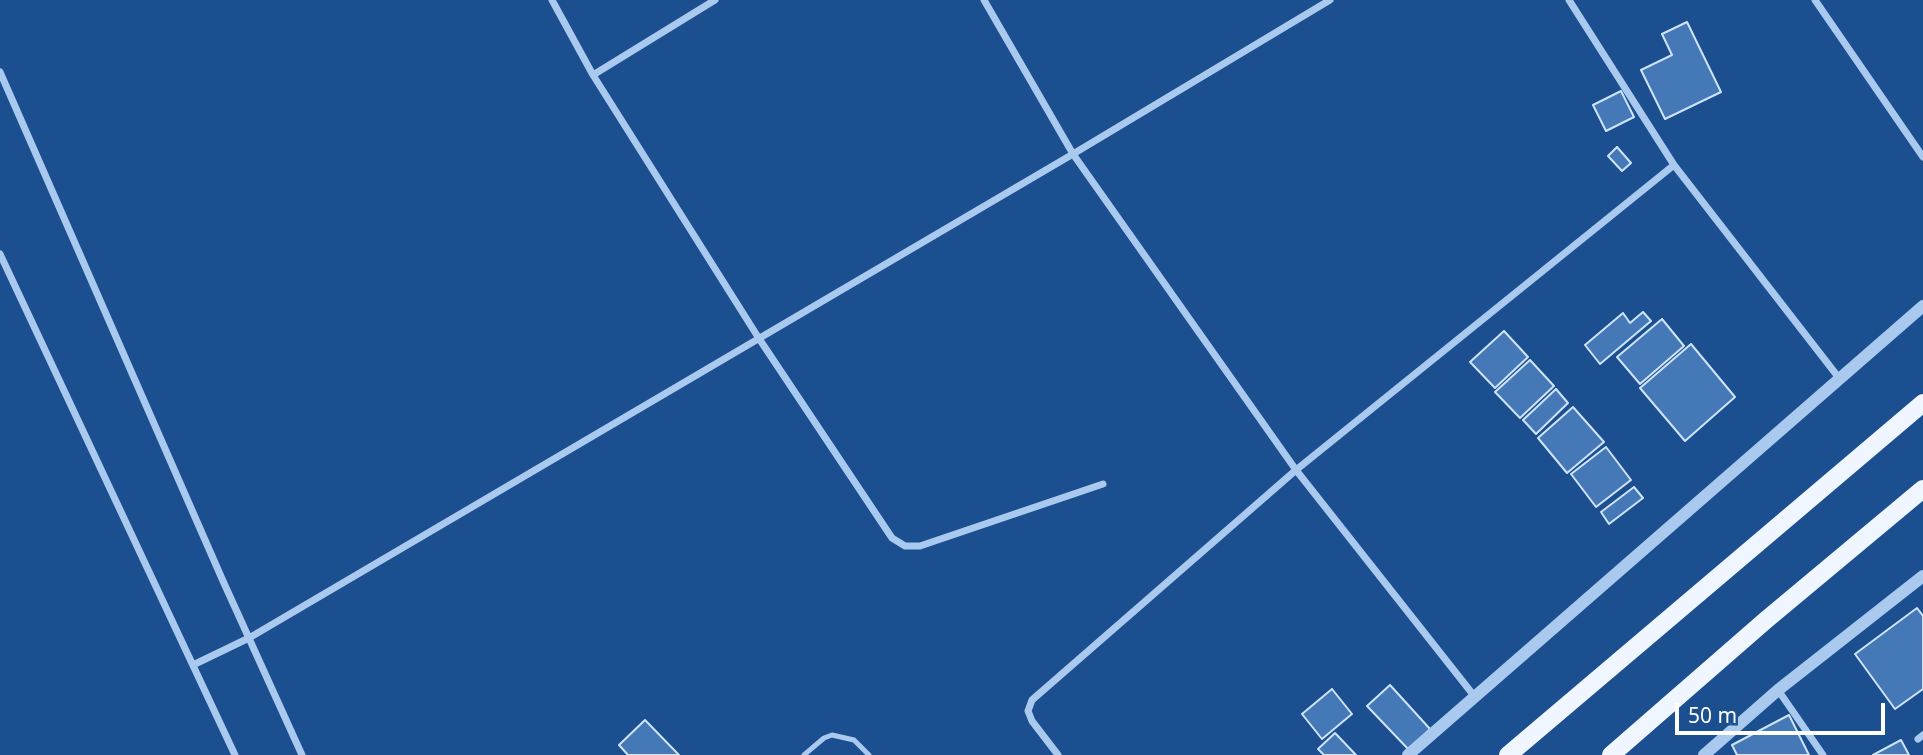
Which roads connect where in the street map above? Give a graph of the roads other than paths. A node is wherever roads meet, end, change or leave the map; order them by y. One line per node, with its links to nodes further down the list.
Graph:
1 (552, 0): 8 (street)
2 (715, 0): 8 (street)
3 (984, 0): 9 (street)
4 (1331, 0): 9 (street)
5 (1569, 0): 11 (street)
6 (1815, 0): 10 (street)
7 (0, 72): 21 (street)
8 (593, 75): 14 (street)
9 (1073, 155): 14 (street); 17 (street)
10 (1923, 158)
11 (1674, 165): 15 (street); 17 (street)
12 (0, 254): 22 (street)
13 (1923, 306): 15 (street)
14 (758, 337): 18 (street); 21 (street)
15 (1839, 378): 24 (street)
16 (1923, 403): 31 (main road)
17 (1296, 470): 24 (street); 29 (street)
18 (1103, 484)
19 (1923, 489): 32 (main road)
20 (1923, 576): 23 (street)
21 (248, 638): 22 (street); 26 (street)
22 (192, 665): 25 (street)
23 (1778, 690): 33 (street); 34 (street)
24 (1475, 697): 30 (street)
25 (235, 755)
26 (302, 755)
27 (804, 755): 28 (lane)
28 (869, 755)
29 (1059, 755)
30 (1408, 755)
31 (1508, 755)
32 (1611, 755)
33 (1704, 755)
34 (1822, 755)

